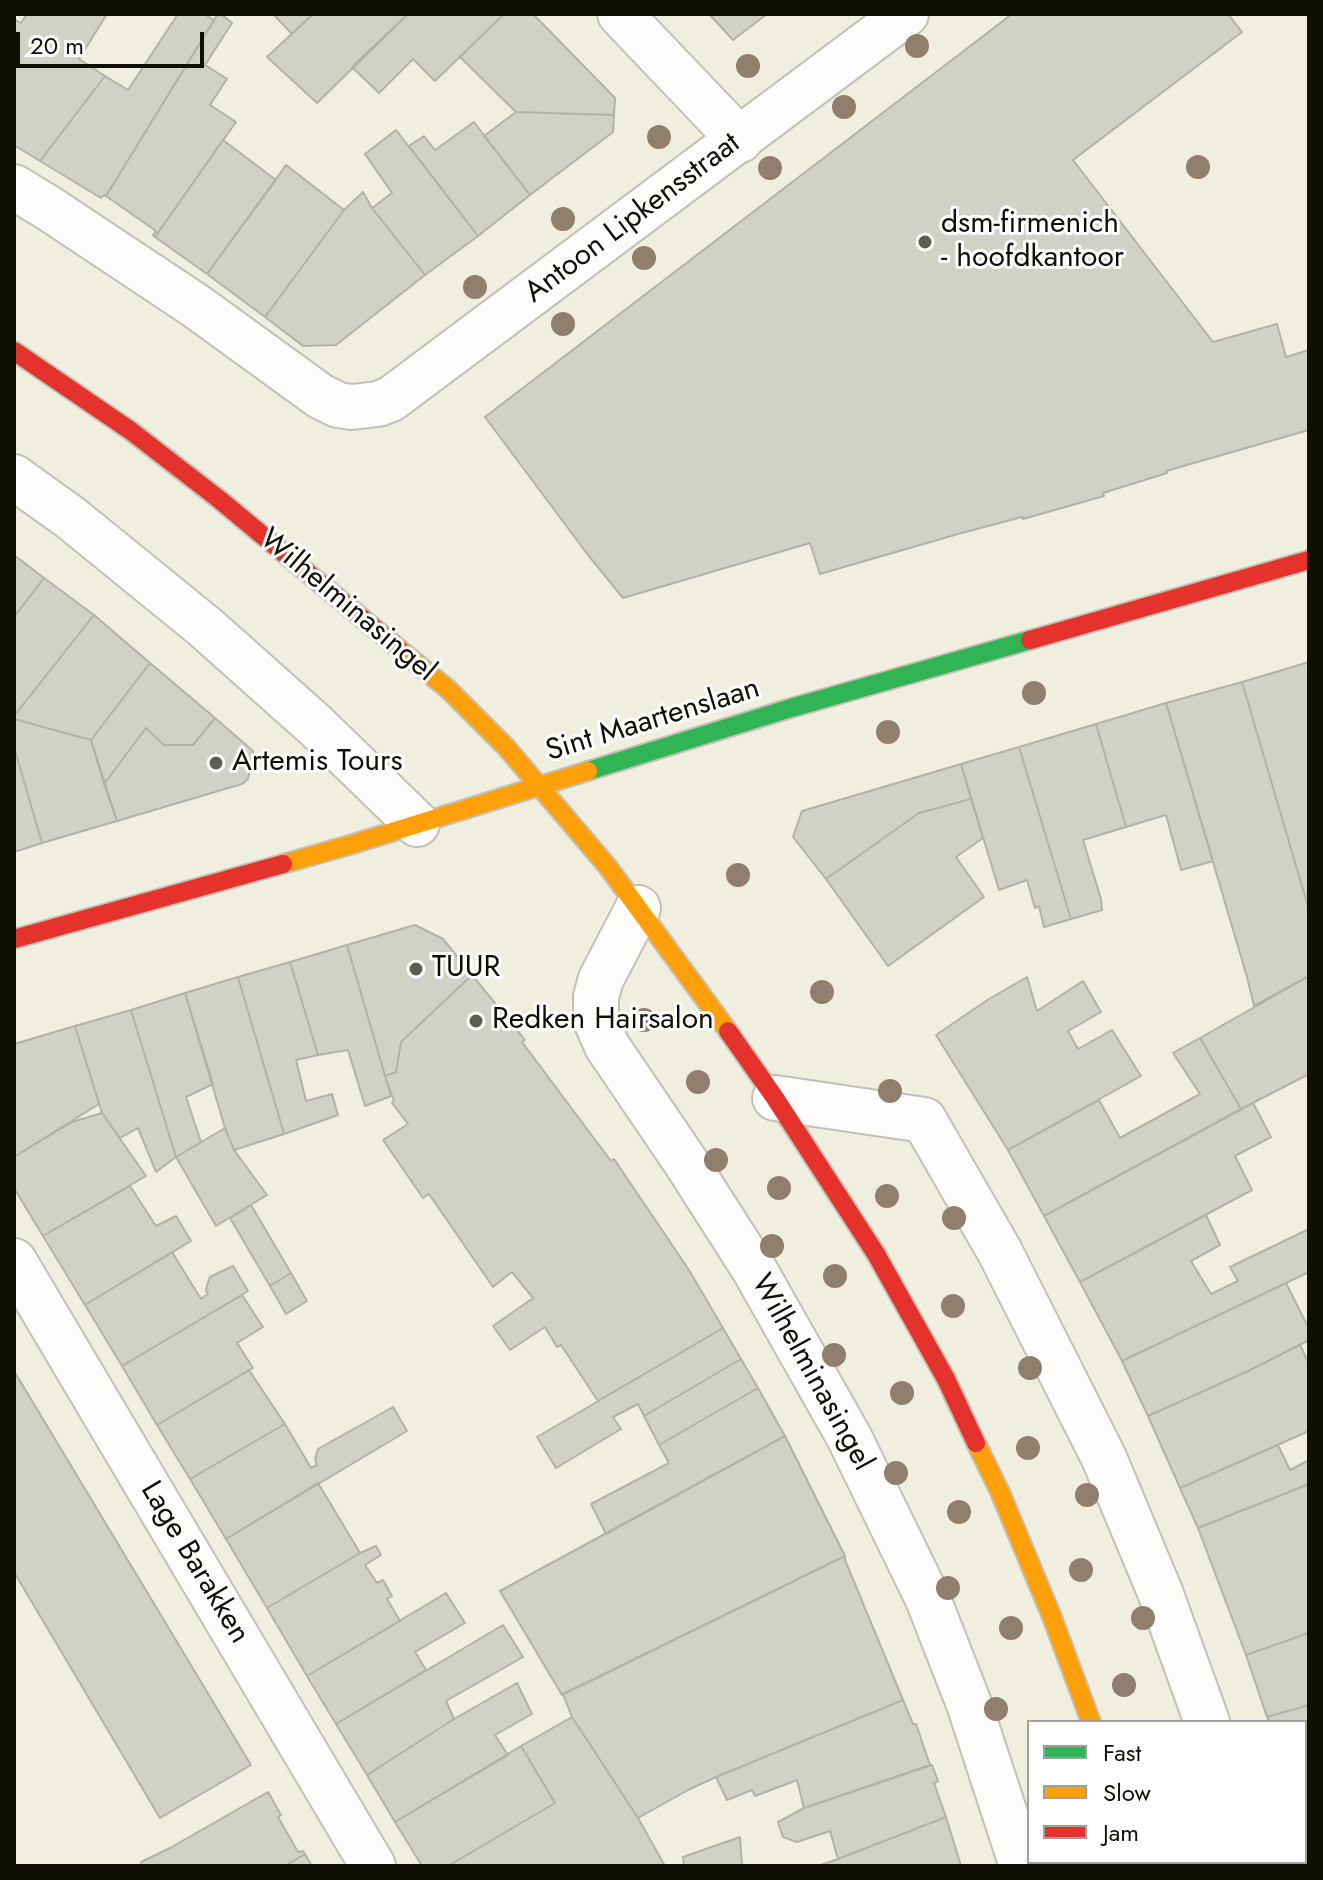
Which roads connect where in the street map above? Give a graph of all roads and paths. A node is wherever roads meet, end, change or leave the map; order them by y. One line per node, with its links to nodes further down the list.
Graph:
1 (620, 14): 3 (street)
2 (906, 14): 3 (street, Antoon Lipkensstraat)
3 (740, 140): 4 (street, Antoon Lipkensstraat)
4 (14, 187)
5 (14, 351): 8 (street, Wilhelminasingel)
6 (14, 477): 9 (street)
7 (1309, 560): 8 (street, Sint Maartenslaan)
8 (539, 786): 9 (street, Sint Maartenslaan); 10 (street, Wilhelminasingel)
9 (417, 824): 11 (street, Sint Maartenslaan)
10 (638, 908): 12 (street, Wilhelminasingel); 17 (street, Wilhelminasingel)
11 (14, 939)
12 (775, 1098): 14 (street, Wilhelminasingel); 15 (street)
13 (14, 1261): 16 (street, Lage Barakken)
14 (1090, 1720)
15 (1206, 1720)
16 (373, 1866)
17 (1022, 1866)

